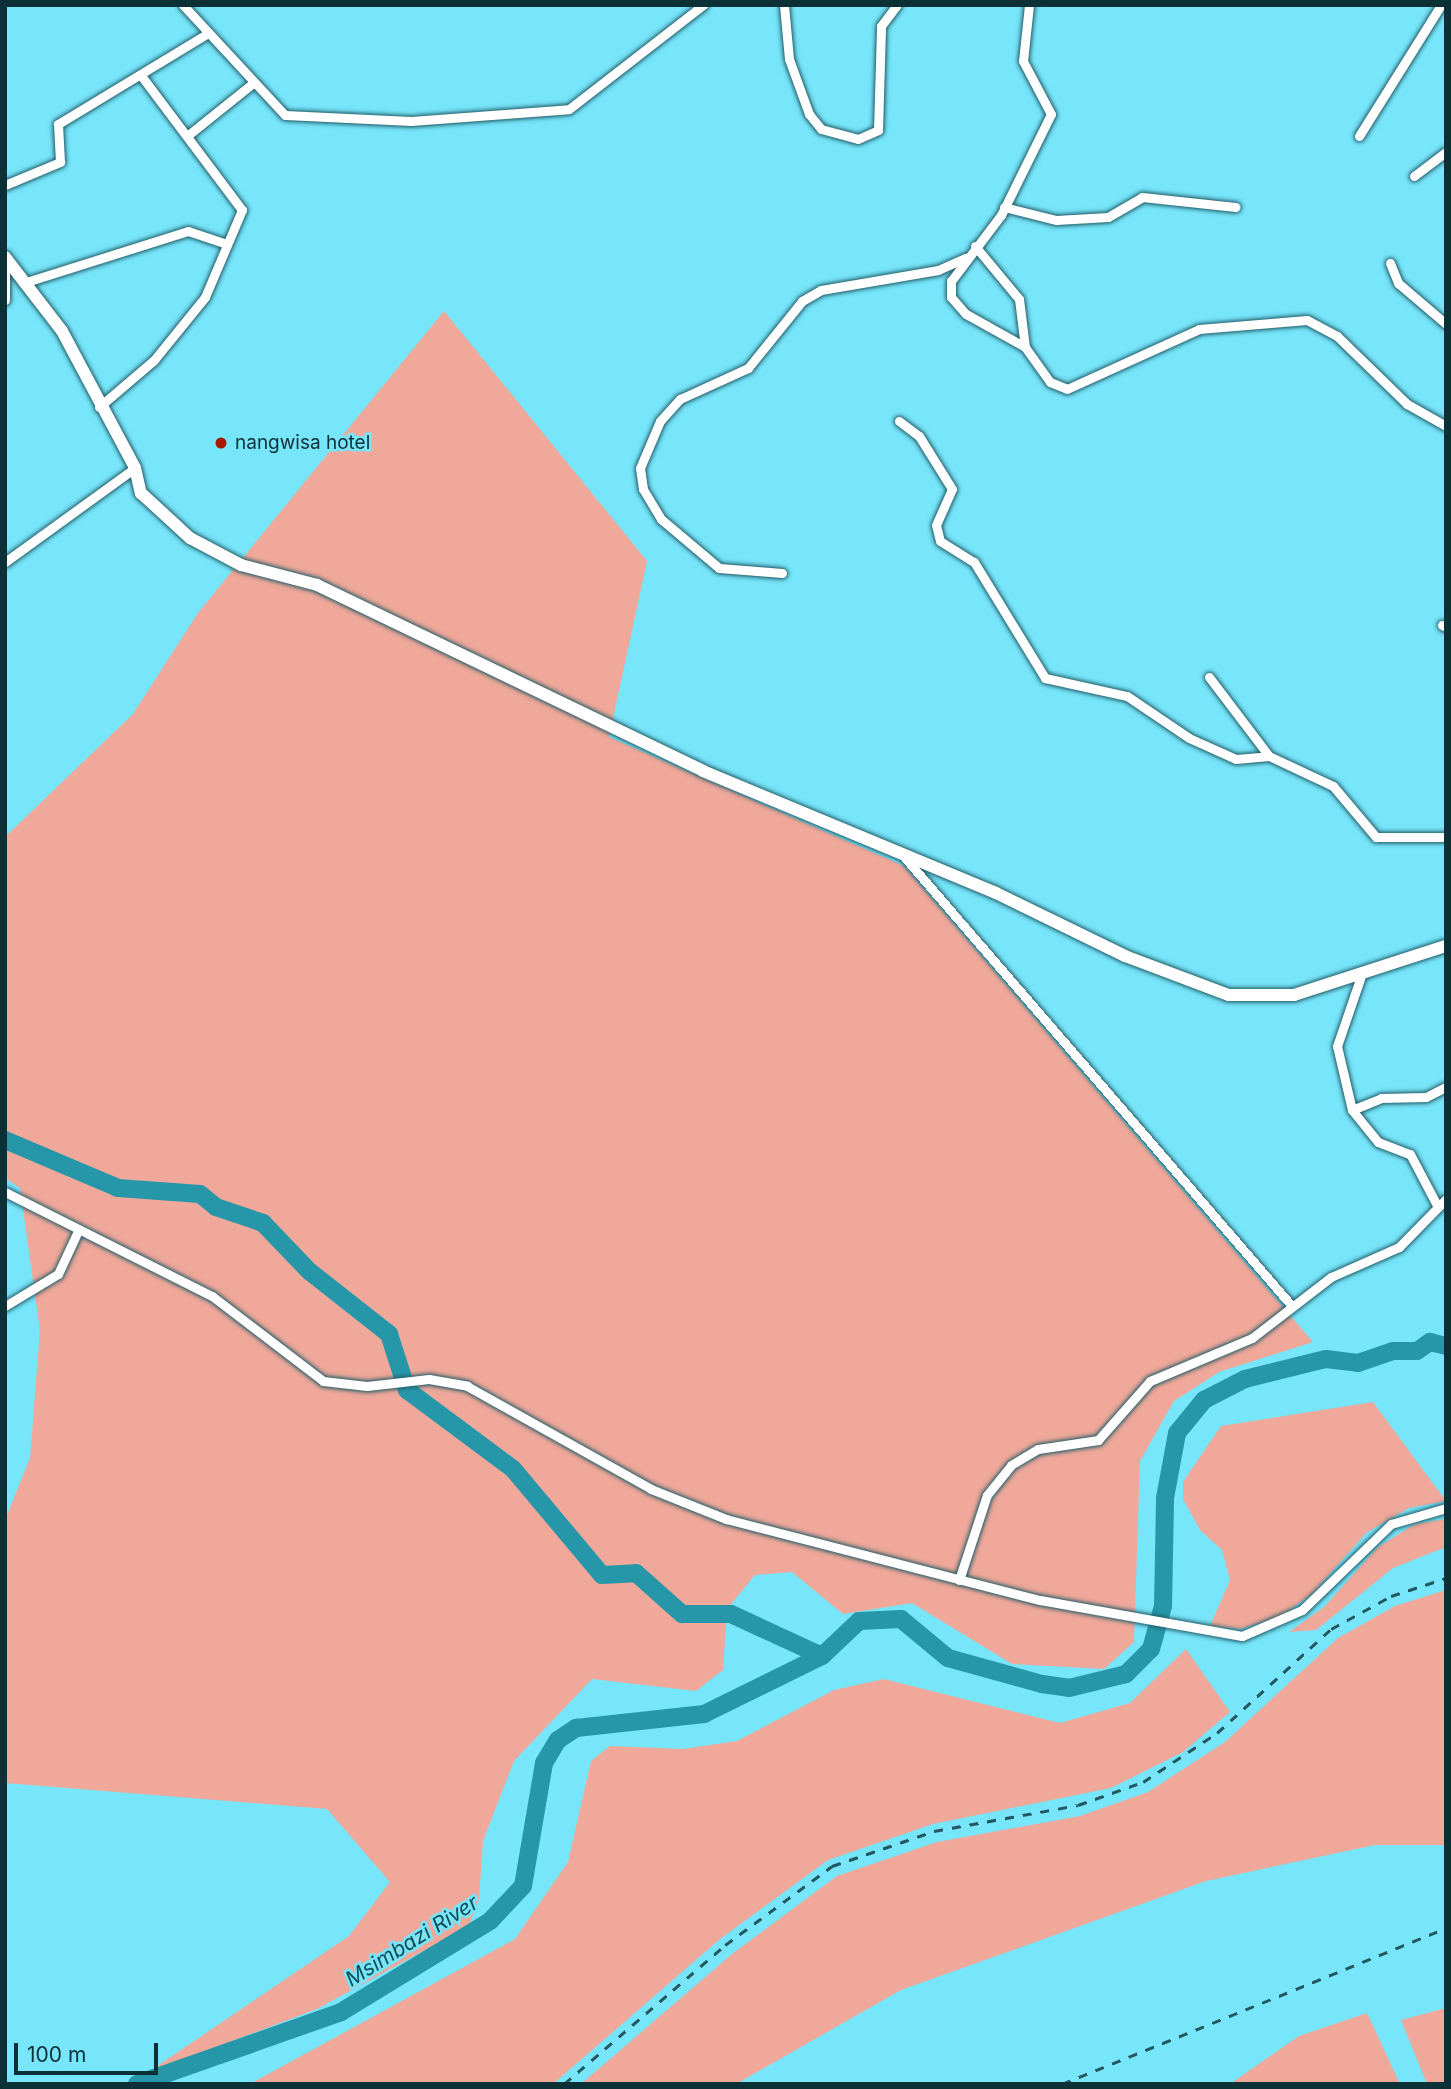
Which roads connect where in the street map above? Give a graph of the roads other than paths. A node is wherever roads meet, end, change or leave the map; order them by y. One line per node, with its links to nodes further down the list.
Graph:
1 (183, 5): 7 (street)
2 (703, 5): 9 (street)
3 (784, 5): 4 (street)
4 (897, 5)
5 (1029, 5): 15 (street)
6 (1441, 5): 10 (street)
7 (208, 33): 8 (street); 9 (street)
8 (142, 77): 11 (street); 14 (street)
9 (252, 83): 11 (street)
10 (1359, 135)
11 (187, 136): 17 (street)
12 (1446, 152): 13 (street)
13 (1414, 176)
14 (5, 185)
15 (1004, 207): 16 (street); 18 (street)
16 (1235, 207)
17 (227, 244): 23 (street); 27 (street)
18 (975, 246): 20 (street); 26 (street)
19 (5, 257): 23 (street)
20 (967, 257): 26 (street); 32 (street)
21 (1390, 263): 25 (street)
22 (5, 270): 24 (street)
23 (23, 283): 27 (street)
24 (5, 300)
25 (1446, 324)
26 (1026, 348): 29 (street)
27 (99, 407): 30 (street)
28 (899, 421): 34 (street)
29 (1446, 426)
30 (135, 468): 31 (street); 36 (street)
31 (6, 558)
32 (782, 573)
33 (1209, 677): 34 (street)
34 (1269, 756): 35 (street)
35 (1446, 837)
36 (901, 855): 38 (street); 45 (street)
37 (1446, 946): 38 (street)
38 (1361, 976): 40 (street)
39 (1446, 1087): 40 (street)
40 (1352, 1110): 43 (street)
41 (5, 1192): 44 (street)
42 (1446, 1199): 43 (street)
43 (1438, 1207): 45 (street)
44 (78, 1231): 46 (street); 48 (street)
45 (1291, 1305): 48 (street)
46 (5, 1306)
47 (1446, 1508): 48 (street)
48 (959, 1580)

